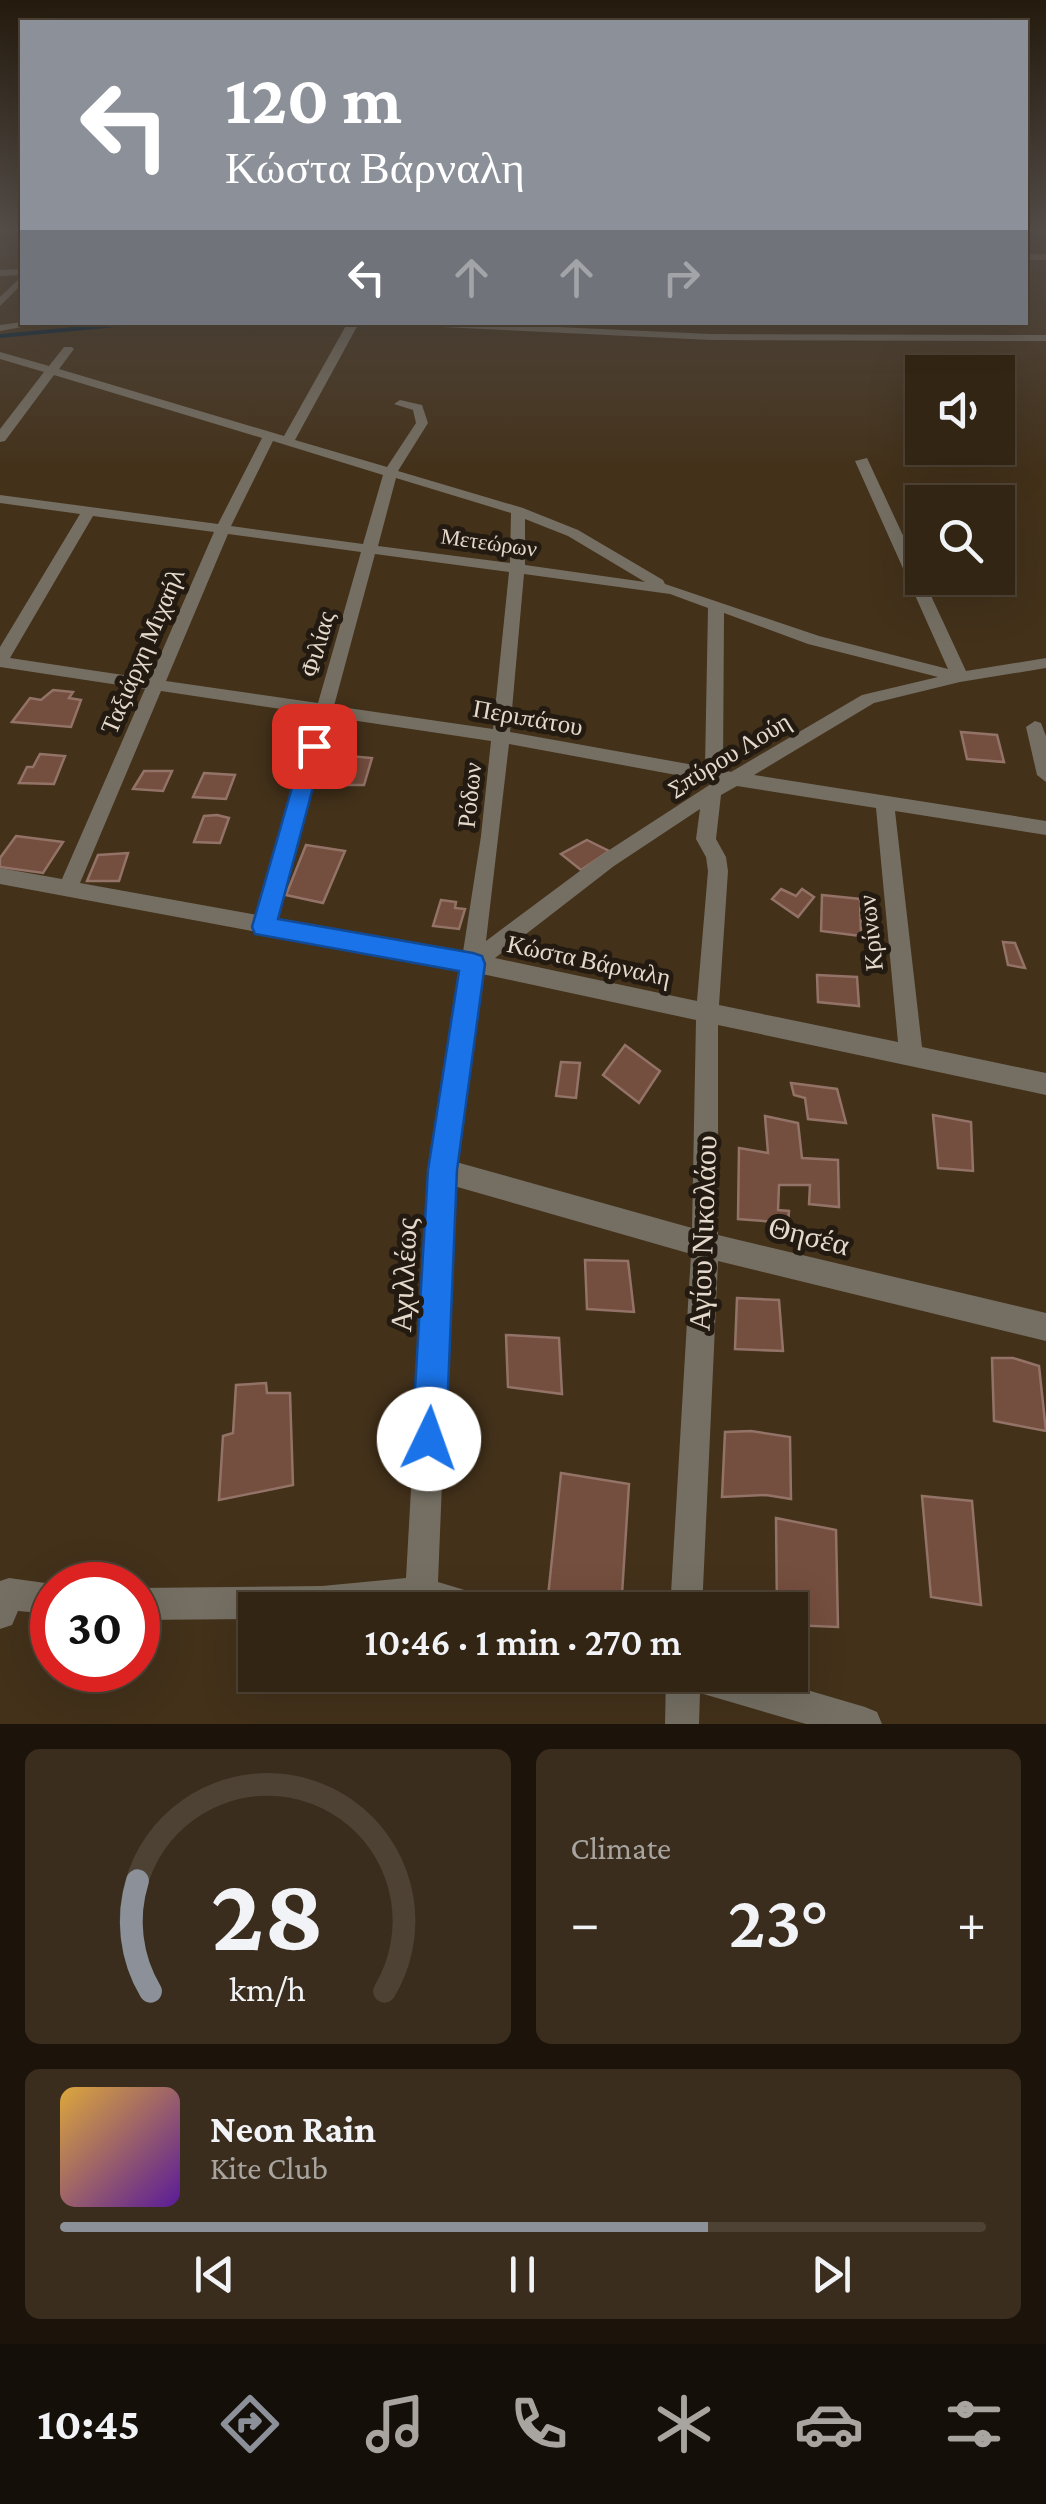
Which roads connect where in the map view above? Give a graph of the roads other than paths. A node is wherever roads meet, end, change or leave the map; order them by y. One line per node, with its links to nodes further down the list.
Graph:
1 (352, 325): 17 (street)
2 (494, 325): 6 (street)
3 (781, 325): 7 (street)
4 (934, 325): 8 (street)
5 (1021, 325): 9 (street)
6 (538, 326): 7 (street)
7 (785, 336): 8 (street)
8 (942, 336): 9 (street)
9 (1032, 338): 10 (street)
10 (1046, 338)
11 (68, 349): 13 (street)
12 (0, 355): 13 (street)
13 (52, 371): 15 (street); 16 (street)
14 (400, 404): 19 (street, Φιλίας)
15 (269, 437): 17 (street); 23 (street, Ταξιάρχη Μιχαήλ)
16 (0, 438)
17 (288, 441): 19 (street)
18 (862, 460): 30 (street)
19 (391, 471): 21 (street); 24 (street, Φιλίας)
20 (0, 499): 22 (street, Μετεώρων)
21 (518, 510): 25 (street, Ρόδων); 26 (street)
22 (89, 511): 23 (street, Μετεώρων); 28 (street)
23 (223, 528): 24 (street, Μετεώρων); 31 (street, Ταξιάρχη Μιχαήλ)
24 (370, 548): 25 (street, Μετεώρων); 32 (street, Φιλίας)
25 (517, 569): 26 (street, Μετεώρων); 34 (street, Ρόδων)
26 (674, 590): 27 (street, Μετεώρων)
27 (716, 605): 30 (street, Μετεώρων); 37 (street)
28 (0, 662): 31 (street, Περιπάτου)
29 (1046, 663): 30 (street, Σπύρου Λούη)
30 (960, 677): 36 (street, Σπύρου Λούη)
31 (154, 687): 32 (street, Περιπάτου); 41 (street, Ταξιάρχη Μιχαήλ)
32 (324, 710): 34 (street, Περιπάτου); 42 (street, Φιλίας)
33 (1035, 727): 35 (street)
34 (500, 736): 37 (street, Περιπάτου); 43 (street, Ρόδων)
35 (1046, 775)
36 (734, 780): 37 (street, Σπύρου Λούη); 38 (street)
37 (713, 783): 43 (street, Σπύρου Λούη); 44 (street, Αγίου Νικολάου)
38 (884, 803): 39 (street); 45 (street, Κρίνων)
39 (1046, 828)
40 (0, 876): 41 (street, Κώστα Βάρναλη)
41 (68, 888): 42 (street, Κώστα Βάρναλη)
42 (264, 927): 43 (street, Κώστα Βάρναλη)
43 (473, 964): 44 (street, Κώστα Βάρναλη); 47 (street, Αχιλλέως)
44 (707, 1014): 45 (street, Κώστα Βάρναλη); 48 (street, Αγίου Νικολάου)
45 (910, 1056): 46 (street, Κώστα Βάρναλη)
46 (1046, 1084)
47 (442, 1170): 48 (street, Θησέα); 50 (street, Αχιλλέως)
48 (705, 1244): 49 (street, Θησέα); 51 (street, Αγίου Νικολάου)
49 (1046, 1327)
50 (421, 1592)
51 (687, 1592)
52 (30, 1601): 54 (street)
53 (238, 1603): 55 (street)
54 (4, 1604)
55 (160, 1604)
56 (682, 1692): 58 (street)
57 (756, 1692): 59 (street)
58 (682, 1724)
59 (866, 1724)

